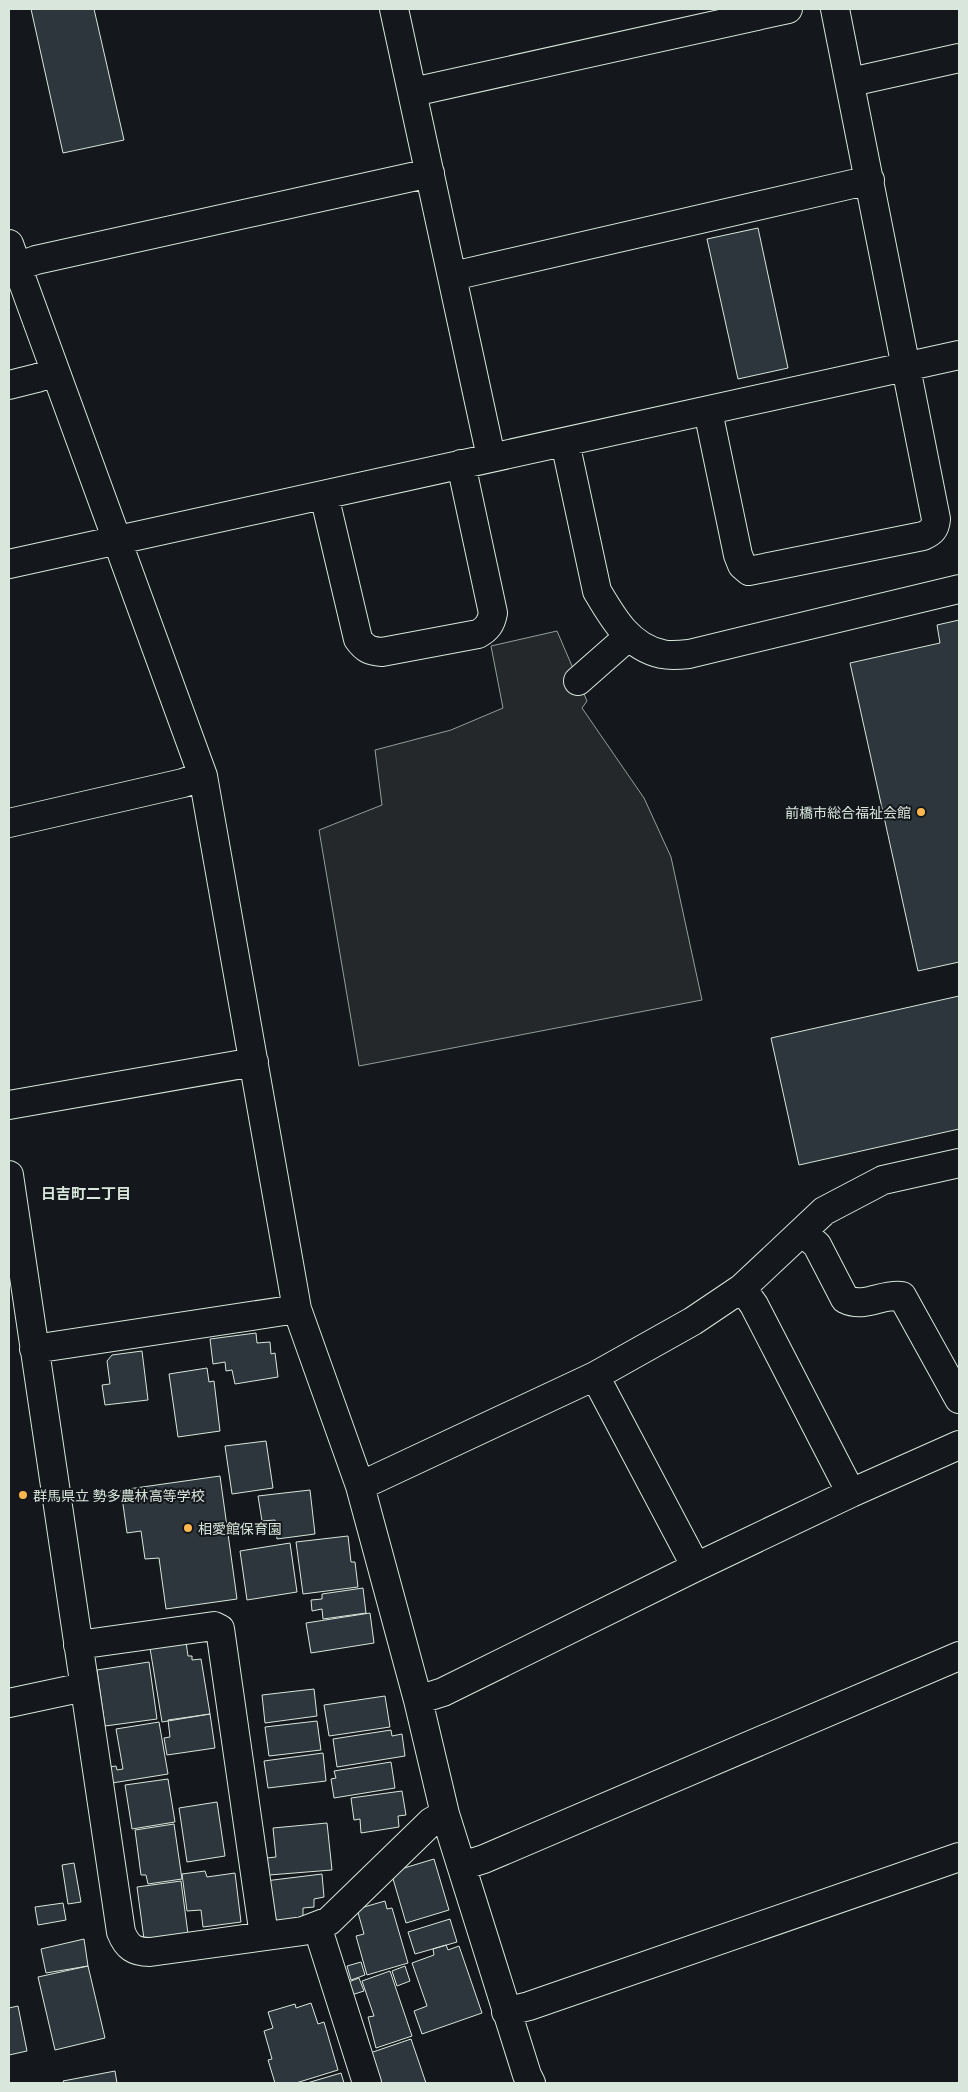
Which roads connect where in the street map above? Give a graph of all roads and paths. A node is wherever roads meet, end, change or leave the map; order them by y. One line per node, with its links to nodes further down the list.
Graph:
1 (394, 9): 6 (street)
2 (788, 9): 6 (street)
3 (835, 9): 5 (street)
4 (959, 58): 5 (street)
5 (851, 82): 8 (street)
6 (412, 92): 7 (street)
7 (430, 173): 9 (street); 10 (street)
8 (870, 180): 10 (street); 12 (street)
9 (13, 256): 13 (street)
10 (453, 276): 17 (street)
11 (959, 355): 12 (street)
12 (905, 368): 15 (street); 15 (street)
13 (55, 372): 14 (street); 20 (street)
14 (9, 385)
15 (708, 411): 16 (street)
16 (565, 442): 17 (street); 23 (street)
17 (492, 457): 18 (street)
18 (461, 464): 19 (street); 19 (street)
19 (324, 495): 20 (street)
20 (117, 541): 21 (street); 25 (street)
21 (9, 564)
22 (959, 589): 23 (street)
23 (628, 637): 24 (street)
24 (578, 681)
25 (204, 776): 26 (street); 27 (street)
26 (9, 823)
27 (254, 1062): 28 (street); 33 (street)
28 (9, 1105)
29 (959, 1162): 31 (street)
30 (9, 1175): 34 (street)
31 (802, 1232): 32 (street); 36 (street)
32 (742, 1288): 35 (street); 39 (street)
33 (297, 1309): 34 (street); 38 (street)
34 (34, 1349): 41 (street)
35 (594, 1376): 38 (street); 40 (street)
36 (959, 1400)
37 (959, 1446): 39 (street)
38 (360, 1486): 44 (street)
39 (851, 1493): 40 (street)
40 (696, 1567): 44 (street)
41 (78, 1645): 43 (street); 50 (street)
42 (959, 1656): 48 (street)
43 (84, 1686): 45 (street); 50 (street)
44 (418, 1700): 46 (street)
45 (9, 1702)
46 (446, 1814): 48 (street); 49 (street)
47 (959, 1857): 51 (street)
48 (462, 1866): 51 (street)
49 (317, 1926): 50 (street); 52 (street)
50 (264, 1936)
51 (506, 2012): 53 (street)
52 (367, 2083)
53 (532, 2083)

